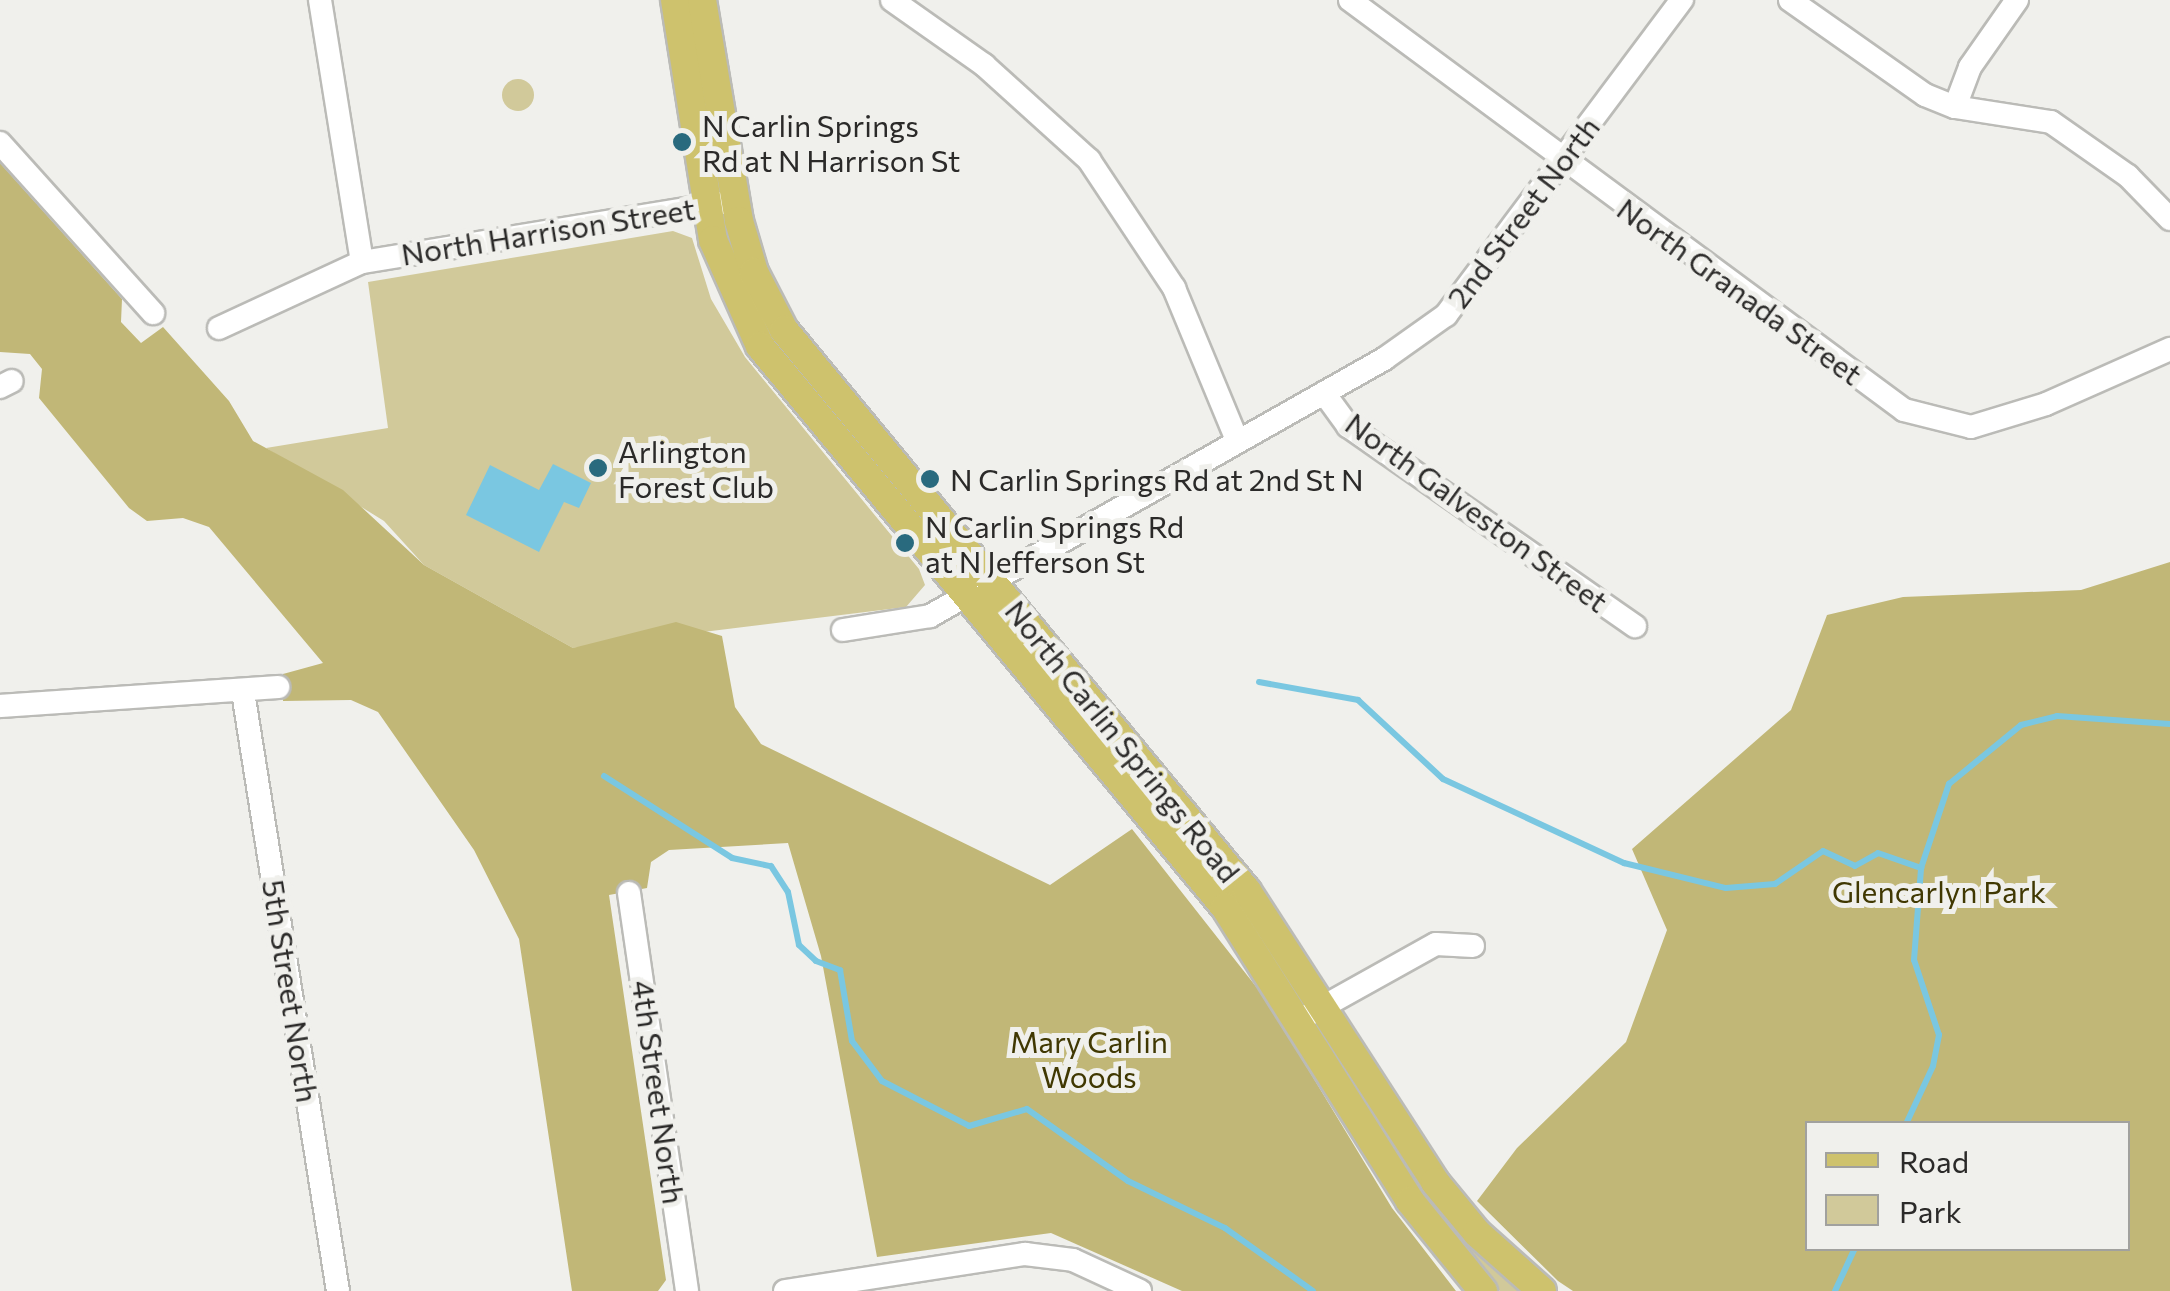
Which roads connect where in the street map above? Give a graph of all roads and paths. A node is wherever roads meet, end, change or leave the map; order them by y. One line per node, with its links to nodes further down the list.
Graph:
1 (320, 0): 15 (street)
2 (674, 0): 13 (main road, North Carlin Springs Road)
3 (702, 0): 12 (main road, North Carlin Springs Road)
4 (892, 0): 20 (street)
5 (1350, 0): 11 (street, North Granada Street)
6 (1682, 0): 11 (street, 2nd Street North)
7 (1790, 0): 9 (street)
8 (2018, 0): 9 (street)
9 (1956, 107): 14 (street)
10 (0, 142): 16 (street)
11 (1562, 161): 18 (street, North Granada Street); 19 (street, 2nd Street North)
12 (734, 202): 13 (street, North Harrison Street); 21 (main road, North Carlin Springs Road)
13 (706, 204): 15 (street, North Harrison Street); 21 (main road, North Carlin Springs Road)
14 (2170, 218)
15 (362, 262): 17 (street, North Harrison Street)
16 (153, 314)
17 (219, 328)
18 (2170, 349)
19 (1324, 393): 20 (street, 2nd Street North); 22 (street, North Galveston Street)
20 (1236, 438): 21 (street, 2nd Street North)
21 (977, 586): 23 (street, 2nd Street North); 29 (main road, North Carlin Springs Road)
22 (1635, 626)
23 (843, 630)
24 (278, 687): 25 (street)
25 (244, 692): 26 (street); 30 (street, 5th Street North)
26 (0, 706)
27 (629, 893): 31 (street, 4th Street North)
28 (1473, 946): 29 (street)
29 (1313, 1012): 34 (main road, North Carlin Springs Road); 35 (main road, North Carlin Springs Road)
30 (338, 1291)
31 (687, 1291)
32 (785, 1291): 33 (street)
33 (1140, 1291)
34 (1483, 1291)
35 (1542, 1291)

